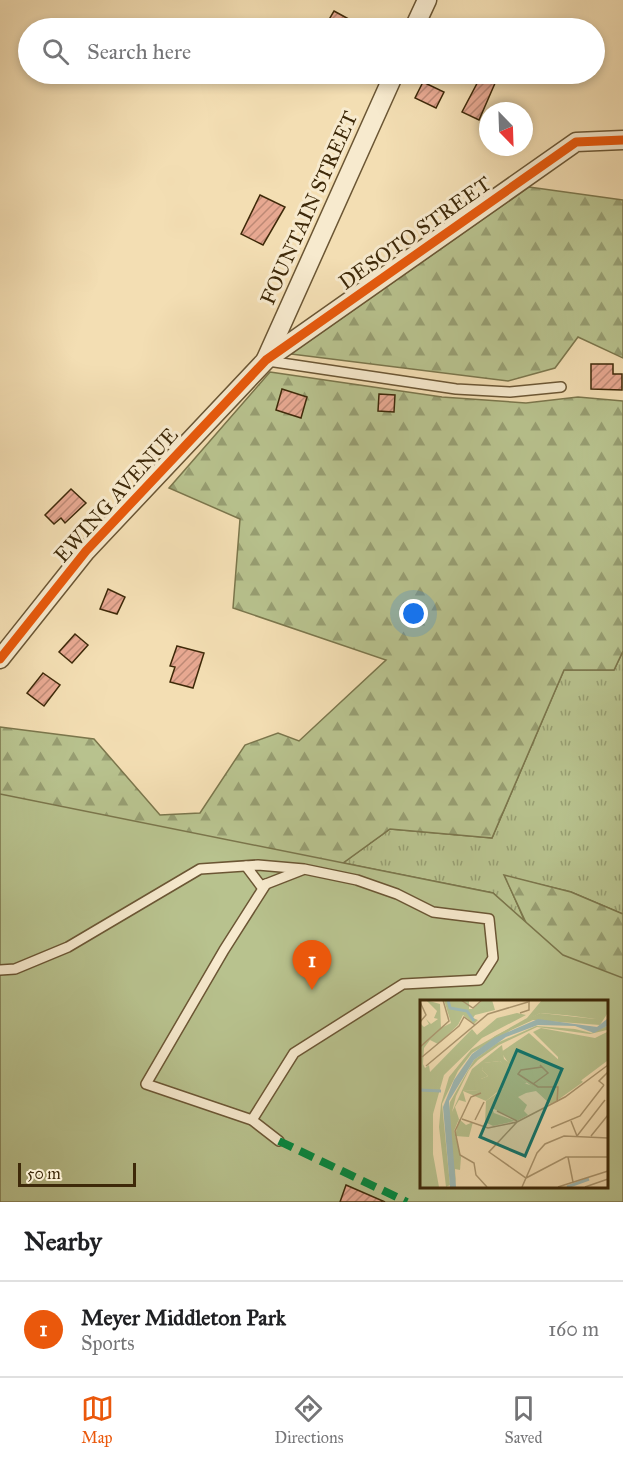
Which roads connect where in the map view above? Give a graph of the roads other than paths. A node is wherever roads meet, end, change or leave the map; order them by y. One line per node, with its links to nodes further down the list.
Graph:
1 (427, 0): 2 (street)
2 (419, 18)
3 (390, 84): 5 (street, FOUNTAIN STREET)
4 (623, 140): 5 (street, DESOTO STREET)
5 (266, 360): 6 (lane); 7 (street, EWING AVENUE)
6 (561, 387)
7 (0, 659)
8 (246, 866): 9 (lane); 10 (lane); 11 (lane)
9 (304, 869): 10 (lane); 12 (lane)
10 (266, 884): 12 (lane)
11 (0, 969)
12 (252, 1120): 13 (lane)
13 (279, 1141)

